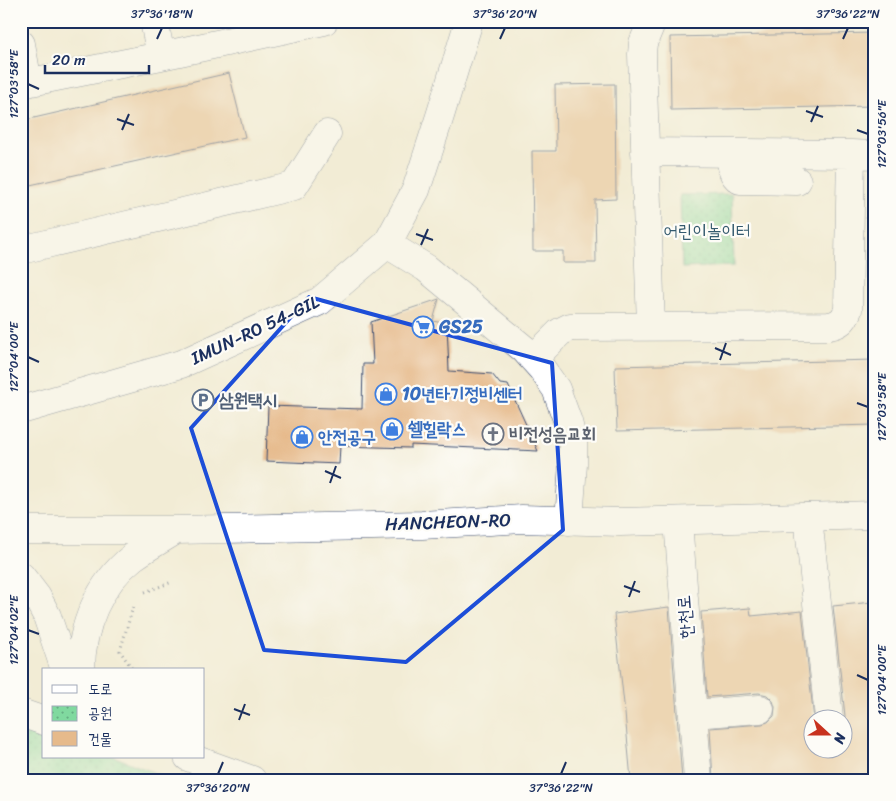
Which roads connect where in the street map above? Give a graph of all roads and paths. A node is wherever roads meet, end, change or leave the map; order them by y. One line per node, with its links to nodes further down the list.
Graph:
1 (154, 21): 6 (street)
2 (324, 21): 6 (street)
3 (469, 21): 13 (street, IMUN-RO 54-GIL)
4 (652, 21): 9 (street)
5 (21, 44): 7 (street)
6 (161, 56): 7 (street)
7 (25, 83)
8 (327, 134): 14 (street)
9 (645, 152): 10 (street); 15 (street)
10 (731, 153): 11 (street); 12 (street)
11 (863, 155): 15 (street)
12 (797, 181)
13 (387, 244): 16 (street); 17 (street, IMUN-RO 54-GIL)
14 (21, 250)
15 (651, 326): 16 (street)
16 (533, 359): 20 (street)
17 (21, 410)
18 (875, 515): 19 (street, HANCHEON-RO)
19 (808, 517): 21 (street, HANCHEON-RO); 31 (street)
20 (569, 520): 21 (street, HANCHEON-RO); 23 (street, HANCHEON-RO)
21 (678, 520): 34 (street, 한천로)
22 (21, 530): 23 (street, HANCHEON-RO)
23 (176, 530): 29 (street)
24 (21, 576): 28 (street)
25 (172, 582): 26 (path)
26 (137, 595)
27 (134, 604): 30 (path)
28 (64, 668)
29 (81, 668)
30 (132, 668)
31 (829, 708)
32 (760, 709): 34 (street)
33 (21, 713): 35 (street)
34 (693, 714): 38 (street, 한천로)
35 (42, 720)
36 (191, 758): 37 (street)
37 (252, 780)
38 (698, 780)

